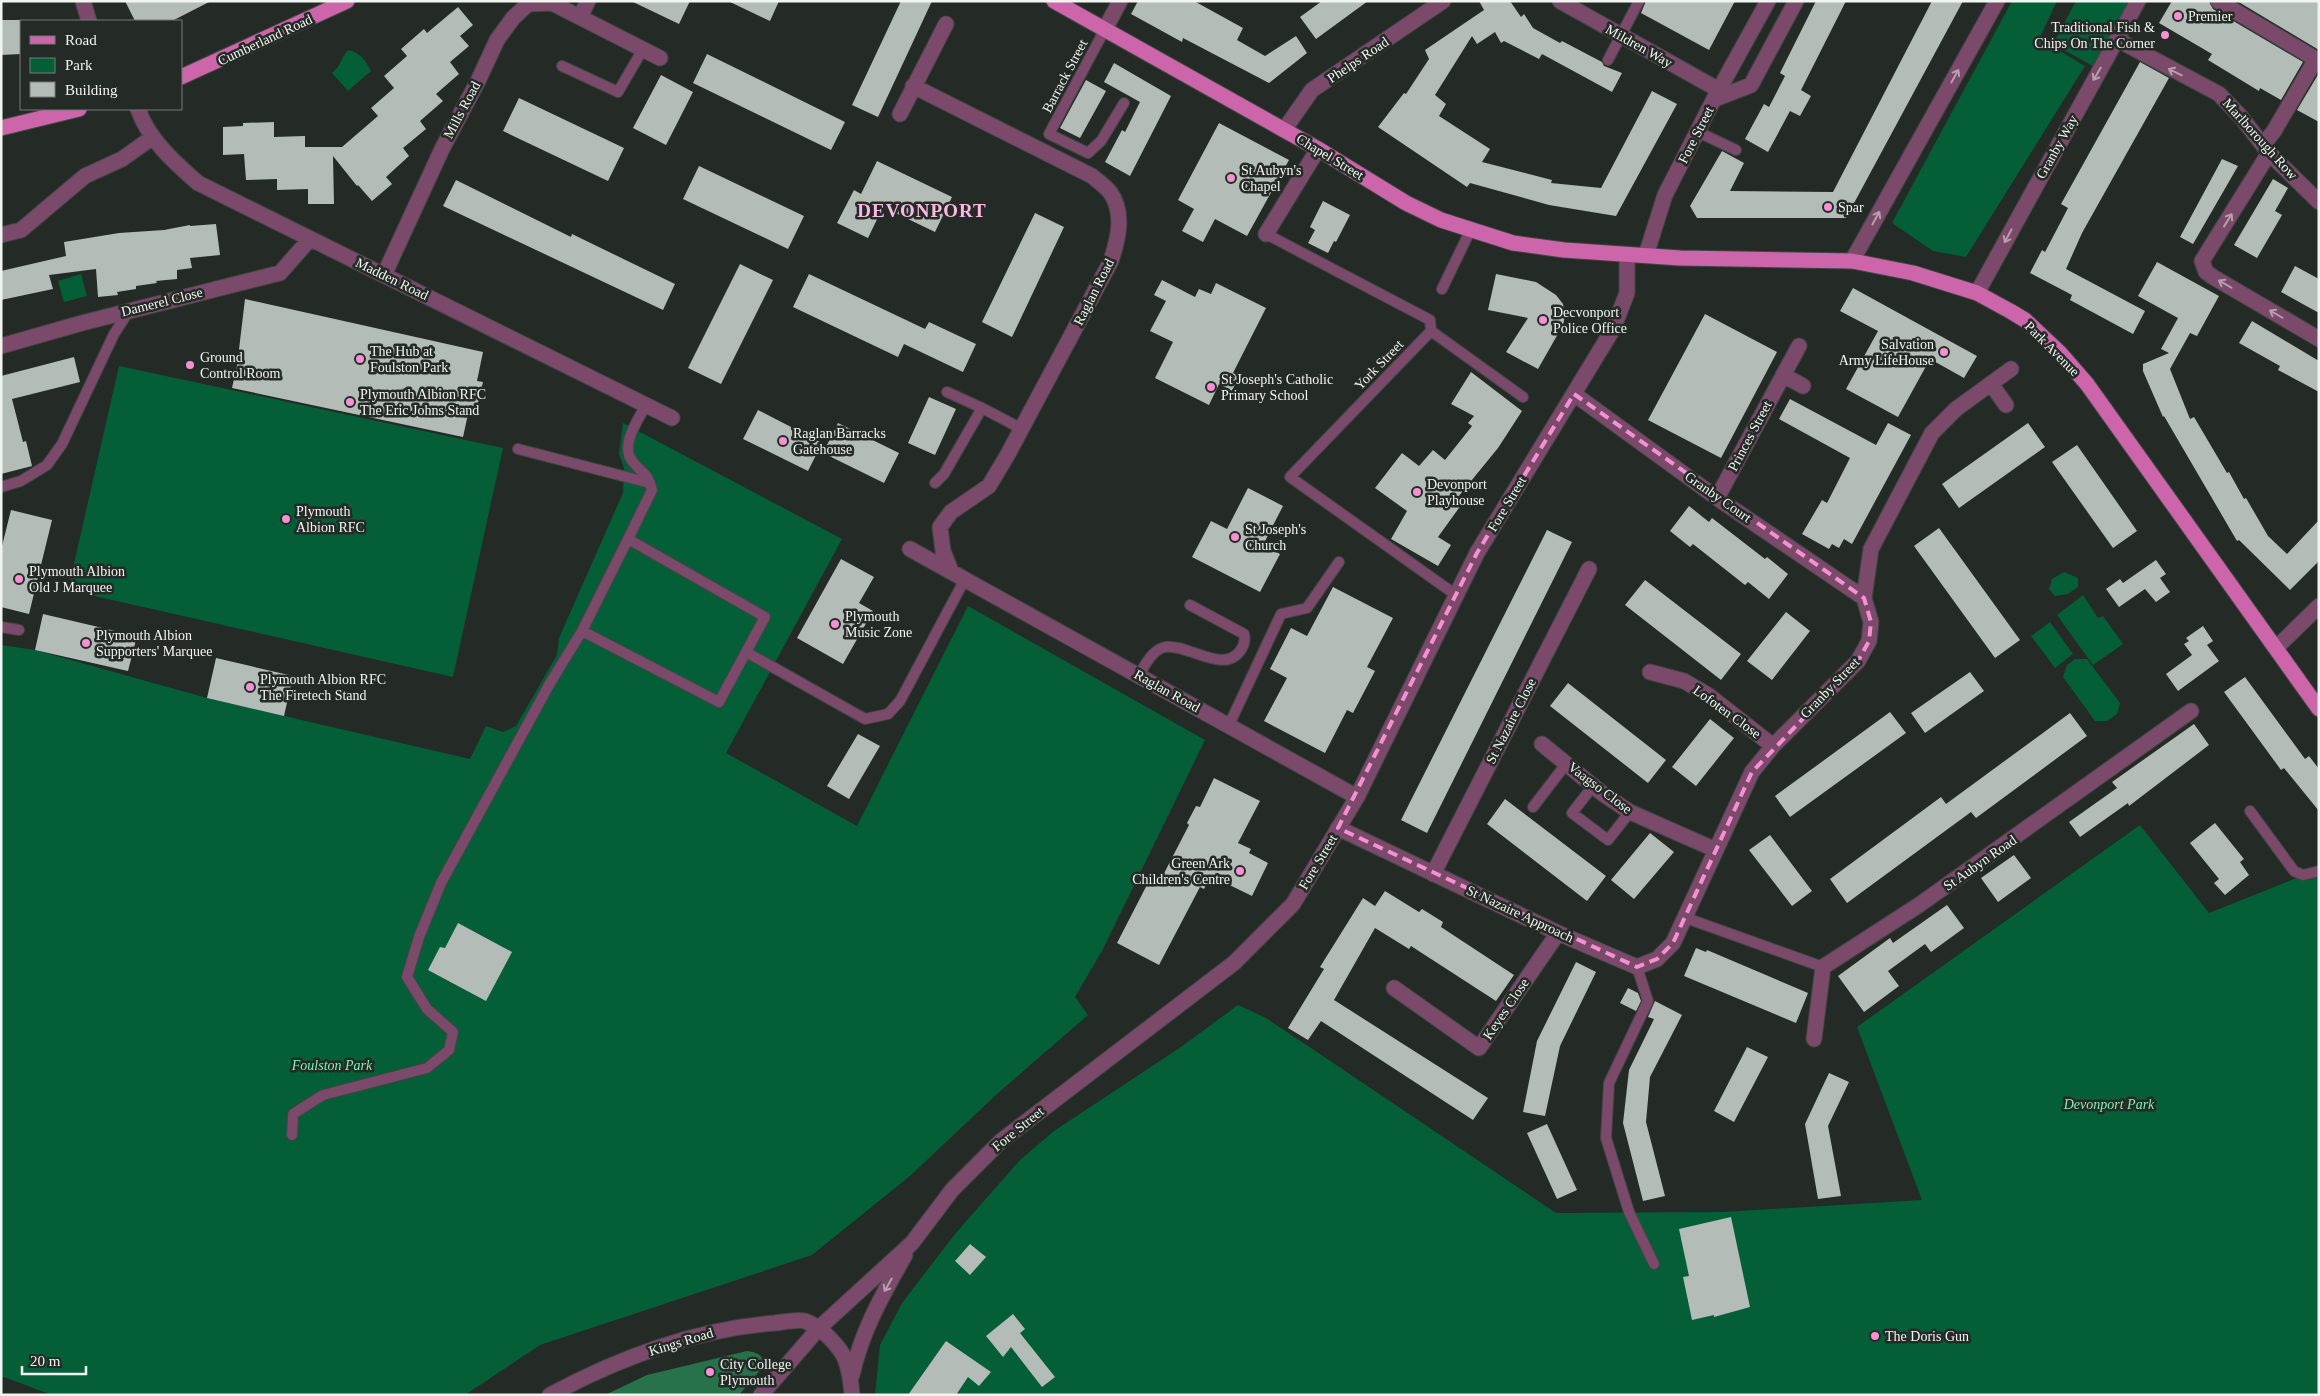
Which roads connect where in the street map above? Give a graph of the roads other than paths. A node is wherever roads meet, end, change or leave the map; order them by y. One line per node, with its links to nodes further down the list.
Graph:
1 (83, 1): 15 (street)
2 (347, 1): 25 (main road, Cumberland Road)
3 (588, 1): 14 (street)
4 (1054, 1): 17 (main road, Chapel Street)
5 (1120, 1): 17 (street)
6 (1443, 1): 33 (street, Phelps Road)
7 (1560, 1): 18 (street, Mildren Way)
8 (1639, 1): 18 (lane)
9 (1768, 1): 27 (street, Fore Street)
10 (1796, 1): 27 (street, Fore Street)
11 (1997, 1): 46 (street, one-way to 11)
12 (2138, 1): 19 (street, Granby Way)
13 (2218, 1): 23 (street)
14 (580, 17): 20 (street, Mills Road); 47 (street, Mills Road)
15 (89, 20)
16 (946, 24): 26 (street)
17 (1104, 31): 28 (lane, Barrack Street); 33 (main road, Chapel Street)
18 (1621, 35): 22 (lane); 27 (street, Mildren Way)
19 (2118, 40): 37 (street, Marlborough Row, one-way to 19); 49 (street, Granby Way, one-way to 49)
20 (642, 49): 21 (street, Mills Road); 24 (lane)
21 (660, 58)
22 (1608, 60)
23 (2318, 60): 37 (street)
24 (562, 66)
25 (182, 77)
26 (913, 86): 31 (street); 66 (street, Raglan Road)
27 (1717, 95): 34 (street, Fore Street)
28 (1124, 104)
29 (75, 110): 32 (main road)
30 (139, 110): 35 (street, Madden Road)
31 (900, 114)
32 (1, 128)
33 (1284, 130): 36 (main road, Chapel Street)
34 (1698, 132): 38 (lane); 45 (street, Fore Street)
35 (154, 136): 41 (street); 43 (street, Madden Road)
36 (1318, 149): 40 (main road, Chapel Street); 42 (street)
37 (2266, 149): 39 (street, Marlborough Row); 52 (street, one-way to 37)
38 (1736, 150)
39 (2319, 202)
40 (1470, 229): 44 (main road, Chapel Street); 48 (lane)
41 (1, 234)
42 (1266, 234): 51 (lane)
43 (310, 239): 47 (street, Madden Road); 50 (street, Damerel Close)
44 (1627, 255): 45 (main road, Park Avenue); 60 (street, Fore Street)
45 (1646, 255): 46 (main road, Park Avenue)
46 (1852, 261): 49 (main road, Park Avenue)
47 (384, 274): 62 (street, Madden Road)
48 (1442, 289)
49 (1977, 293): 85 (main road, Park Avenue)
50 (129, 311): 53 (street, Damerel Close); 70 (lane)
51 (1431, 331): 61 (lane); 78 (lane, York Street)
52 (2319, 339)
53 (1, 346)
54 (1799, 346): 56 (street, Princes Street)
55 (2011, 369): 57 (street, Granby Street)
56 (1783, 375): 58 (street); 71 (street, Princes Street)
57 (1991, 384): 63 (street); 79 (street, Granby Street)
58 (1803, 386)
59 (947, 392): 64 (lane)
60 (1574, 394): 71 (street, Granby Court); 78 (street, Fore Street)
61 (1523, 397)
62 (646, 405): 65 (street, Madden Road); 68 (lane)
63 (2006, 405)
64 (982, 408): 66 (lane); 69 (lane)
65 (672, 418)
66 (1022, 429): 76 (street, Raglan Road)
67 (518, 450): 68 (lane)
68 (650, 483): 72 (lane)
69 (935, 483)
70 (5, 487)
71 (1717, 498): 79 (street, Granby Court)
72 (628, 539): 84 (lane); 86 (lane)
73 (910, 549): 76 (street, Raglan Road)
74 (1339, 562): 91 (lane)
75 (1589, 569): 103 (street, St Nazaire Close)
76 (951, 571): 77 (street, Raglan Road)
77 (966, 579): 86 (lane); 88 (street, Raglan Road)
78 (1456, 595): 96 (street, Fore Street)
79 (1864, 598): 93 (street, Granby Street)
80 (1190, 605): 88 (lane)
81 (2319, 606): 85 (street)
82 (1, 627): 83 (lane)
83 (19, 630)
84 (582, 631): 86 (lane); 110 (lane)
85 (2276, 648): 89 (main road, Park Avenue)
86 (746, 652)
87 (1650, 672): 93 (street, Lofoten Close)
88 (1139, 675): 91 (street, Raglan Road)
89 (2319, 709)
90 (2191, 711): 107 (street, St Aubyn Road)
91 (1228, 725): 96 (street, Raglan Road)
92 (1542, 744): 94 (street, Vaagso Close)
93 (1773, 746): 101 (street, Granby Street)
94 (1566, 764): 95 (street, Vaagso Close); 97 (lane)
95 (1593, 786): 99 (street, Vaagso Close); 99 (lane)
96 (1356, 797): 100 (street, Fore Street)
97 (1533, 807)
98 (2250, 811): 102 (lane)
99 (1630, 812): 101 (street, Vaagso Close)
100 (1338, 828): 103 (street, St Nazaire Approach); 111 (street, Fore Street)
101 (1716, 850): 104 (street, Granby Street)
102 (2319, 871)
103 (1433, 874): 105 (street, St Nazaire Approach)
104 (1686, 918): 106 (street); 107 (lane)
105 (1558, 933): 106 (street, St Nazaire Approach); 108 (street, Keyes Close)
106 (1637, 967): 112 (lane)
107 (1823, 967): 109 (street)
108 (1394, 988)
109 (1814, 1039)
110 (292, 1135)
111 (912, 1243): 113 (street, Fore Street); 114 (street, one-way to 114)
112 (1654, 1264)
113 (819, 1328): 114 (street); 115 (street, Kings Road); 116 (street, Fore Street)
114 (852, 1388)
115 (550, 1395)
116 (761, 1395)

